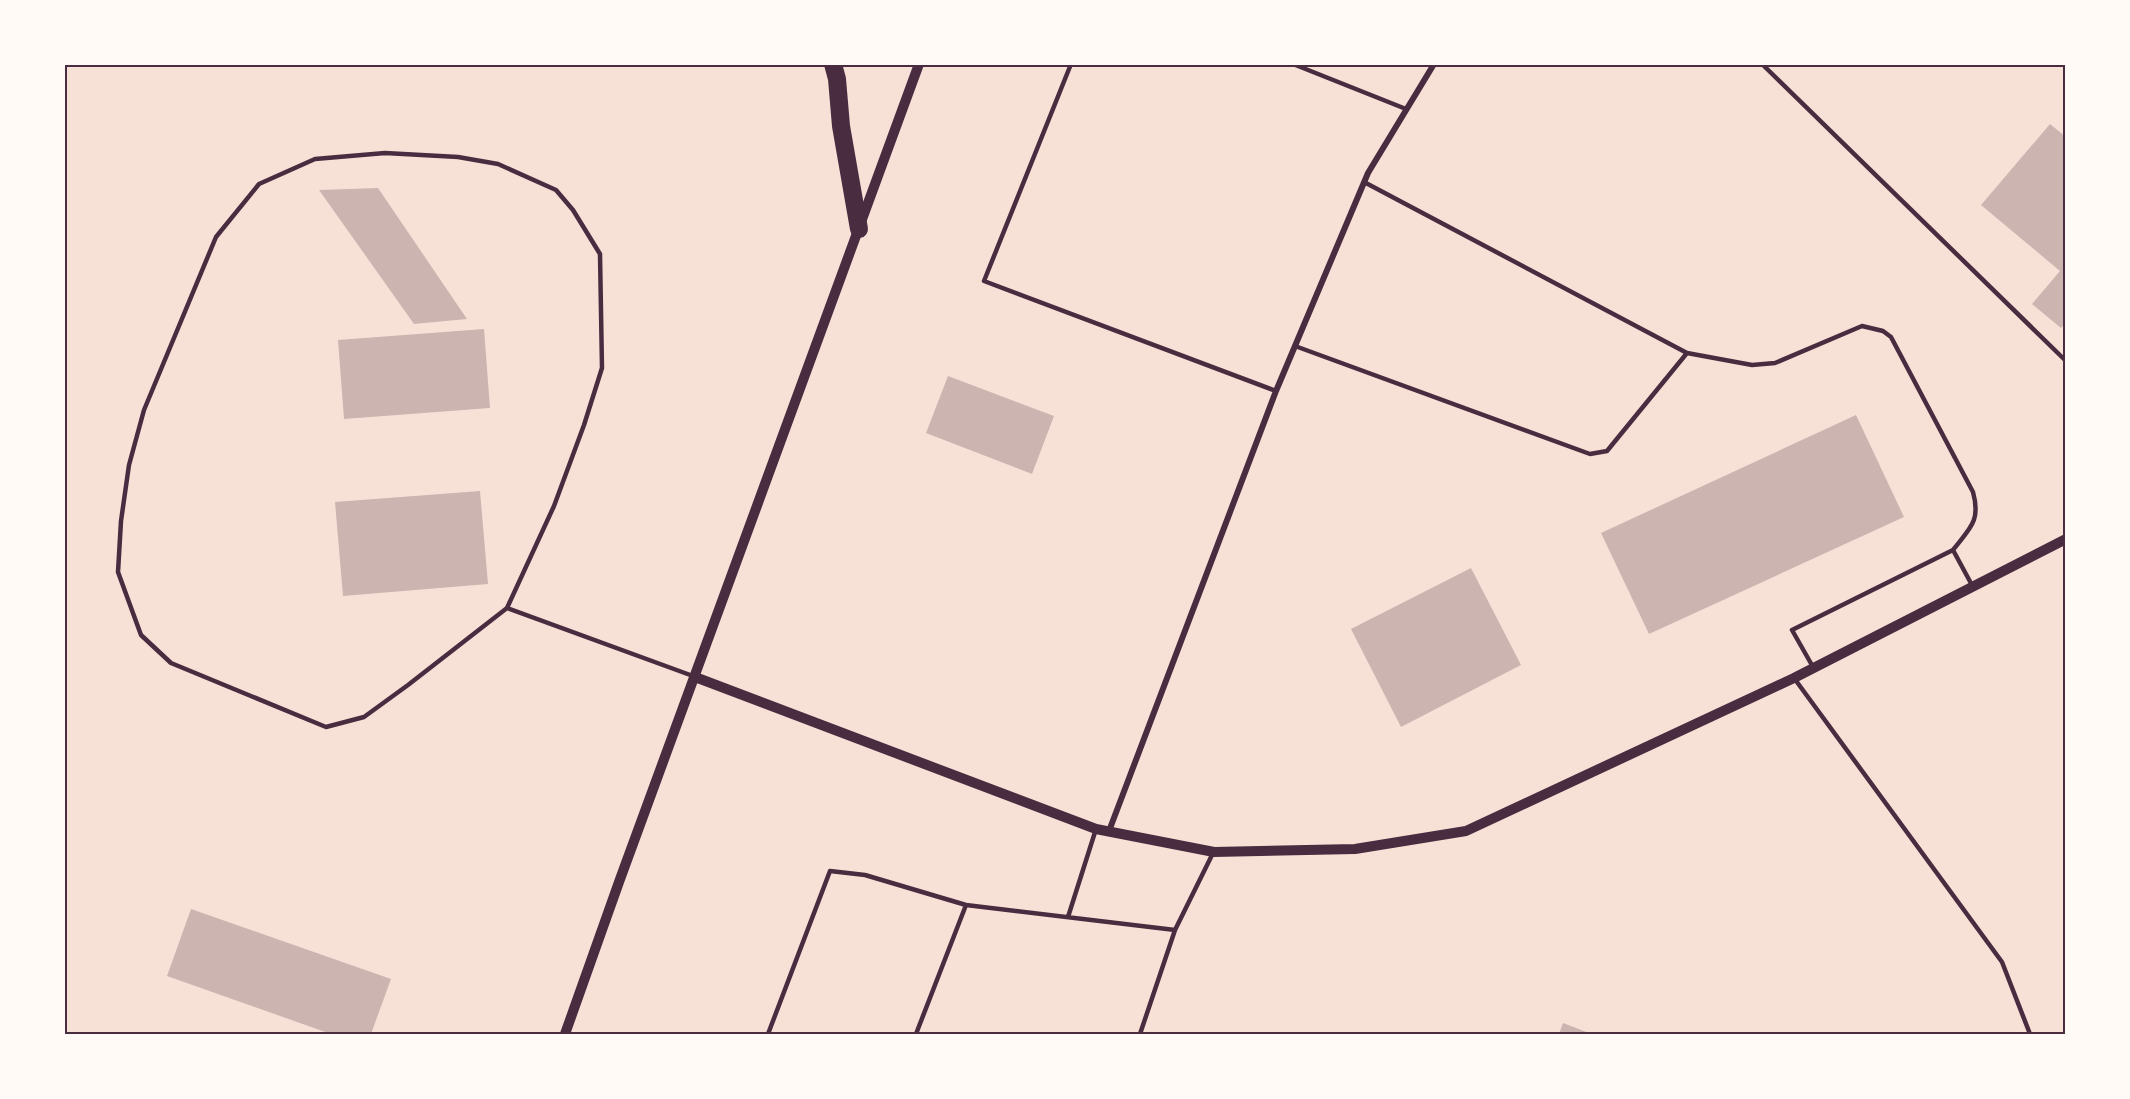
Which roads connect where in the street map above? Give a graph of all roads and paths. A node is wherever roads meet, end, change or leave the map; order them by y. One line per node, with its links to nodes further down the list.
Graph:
1 (833, 64): 9 (highway)
2 (919, 64): 9 (street)
3 (1071, 64): 13 (lane)
4 (1293, 64): 7 (lane)
5 (1434, 64): 7 (street)
6 (1762, 64): 12 (lane)
7 (1406, 109): 8 (street)
8 (1364, 182): 10 (street); 11 (lane)
9 (859, 229): 19 (street)
10 (1295, 346): 11 (lane); 13 (street)
11 (1687, 353): 15 (lane)
12 (2066, 361)
13 (1276, 391): 22 (street)
14 (2066, 539): 16 (street)
15 (1953, 550): 16 (lane); 18 (lane)
16 (1973, 586): 18 (street)
17 (507, 608): 17 (lane); 19 (lane)
18 (1813, 668): 20 (street)
19 (695, 677): 21 (street); 27 (street)
20 (1794, 678): 23 (street); 31 (lane)
21 (1096, 829): 22 (street); 25 (lane)
22 (1109, 831): 23 (street)
23 (1214, 852): 26 (lane)
24 (966, 905): 25 (lane); 28 (lane); 29 (lane)
25 (1068, 917): 26 (lane)
26 (1175, 930): 30 (lane)
27 (565, 1035)
28 (768, 1035)
29 (916, 1035)
30 (1140, 1035)
31 (2030, 1035)

